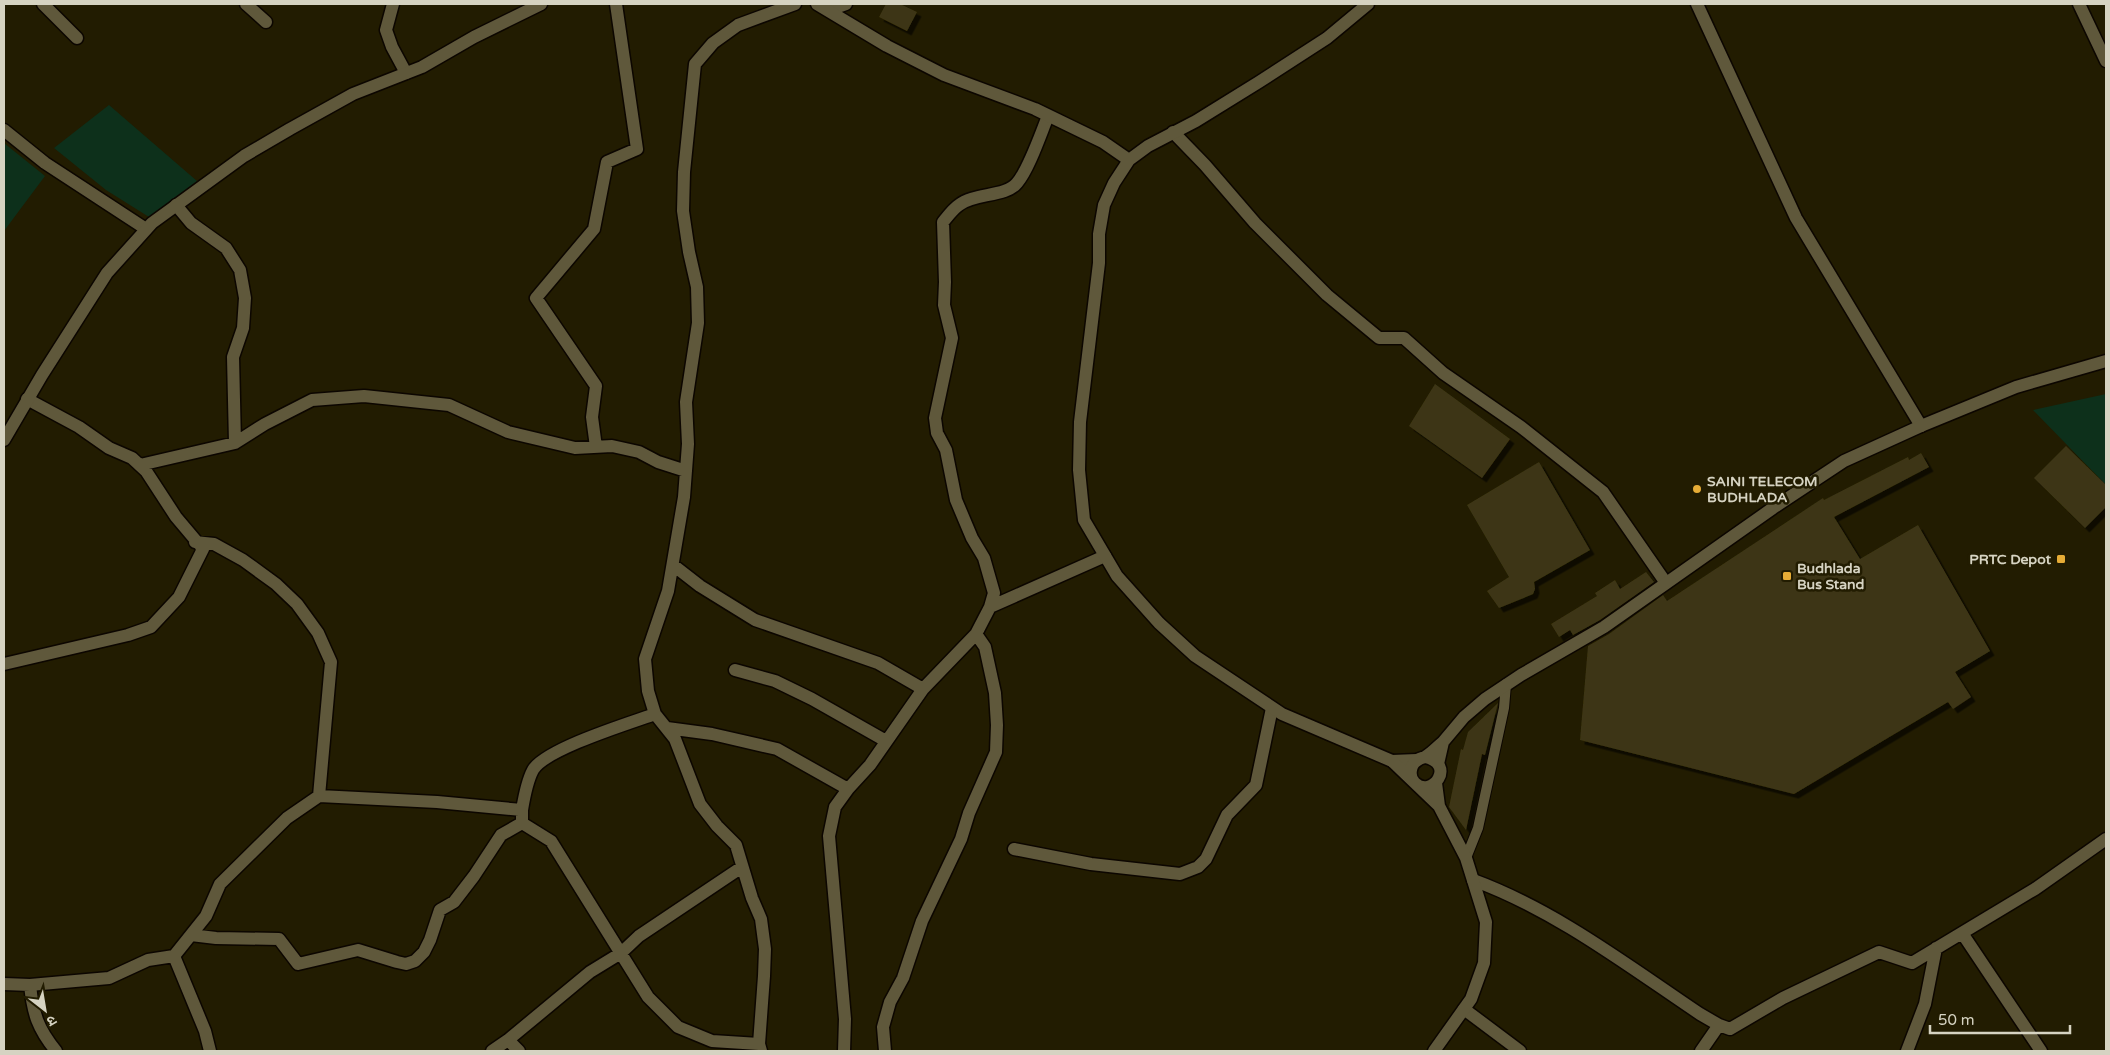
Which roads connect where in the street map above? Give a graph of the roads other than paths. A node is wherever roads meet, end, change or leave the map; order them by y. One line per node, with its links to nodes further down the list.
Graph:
1 (43, 4): 14 (street)
2 (246, 4): 13 (street)
3 (393, 4): 17 (street)
4 (541, 4): 17 (street)
5 (616, 4): 29 (street)
6 (795, 4): 31 (street)
7 (817, 4): 12 (street)
8 (846, 4): 12 (street)
9 (1368, 4): 20 (street)
10 (1698, 4): 26 (street)
11 (2079, 4): 15 (street)
12 (829, 10): 18 (street)
13 (266, 22)
14 (77, 38)
15 (2100, 38): 16 (street)
16 (2106, 61)
17 (406, 73): 22 (street)
18 (1048, 116): 21 (street); 36 (street)
19 (4, 130): 23 (street)
20 (1173, 132): 21 (street); 35 (street)
21 (1129, 160): 33 (street)
22 (176, 205): 23 (street); 28 (street)
23 (146, 229): 25 (street)
24 (2106, 360): 26 (street)
25 (27, 399): 27 (street); 30 (street)
26 (1921, 426): 35 (street)
27 (4, 440)
28 (235, 443): 29 (street); 30 (street)
29 (596, 447): 31 (street)
30 (140, 465): 32 (street)
31 (686, 471): 34 (street)
32 (195, 542): 38 (street); 53 (street)
33 (1105, 556): 36 (street); 42 (street)
34 (673, 564): 41 (street); 43 (street)
35 (1666, 583): 40 (street)
36 (990, 607): 37 (street)
37 (976, 634): 41 (street); 77 (street)
38 (4, 664)
39 (734, 670): 45 (street)
40 (1506, 684): 46 (street); 58 (lane)
41 (923, 689): 45 (street)
42 (1272, 708): 48 (street); 57 (street)
43 (655, 714): 44 (street); 55 (street)
44 (667, 728): 52 (street); 59 (street)
45 (886, 741): 52 (street)
46 (1443, 742): 47 (street); 49 (street)
47 (1421, 759): 48 (street); 49 (street); 50 (street)
48 (1392, 761): 50 (street)
49 (1438, 764): 51 (street)
50 (1415, 783): 51 (street); 54 (street)
51 (1436, 783): 54 (street)
52 (848, 789): 76 (street)
53 (319, 796): 55 (street); 62 (street)
54 (1439, 806): 58 (street)
55 (522, 817): 62 (street); 64 (street)
56 (2106, 840): 61 (street)
57 (1014, 849)
58 (1466, 858): 60 (street)
59 (742, 867): 64 (street); 71 (street)
60 (1473, 880): 68 (street); 69 (street)
61 (1962, 933): 63 (street); 82 (street)
62 (191, 934): 65 (street)
63 (1936, 948): 69 (street); 81 (street)
64 (622, 954): 70 (street); 71 (street)
65 (174, 956): 67 (street); 73 (street)
66 (4, 984): 67 (street)
67 (30, 985): 72 (street)
68 (1464, 1009): 78 (street); 79 (street)
69 (1719, 1026): 80 (street)
70 (508, 1040): 74 (street); 75 (street)
71 (760, 1048)
72 (56, 1051)
73 (210, 1051)
74 (492, 1051)
75 (519, 1051)
76 (844, 1051)
77 (884, 1051)
78 (1434, 1051)
79 (1520, 1051)
80 (1701, 1051)
81 (1907, 1051)
82 (2041, 1051)

